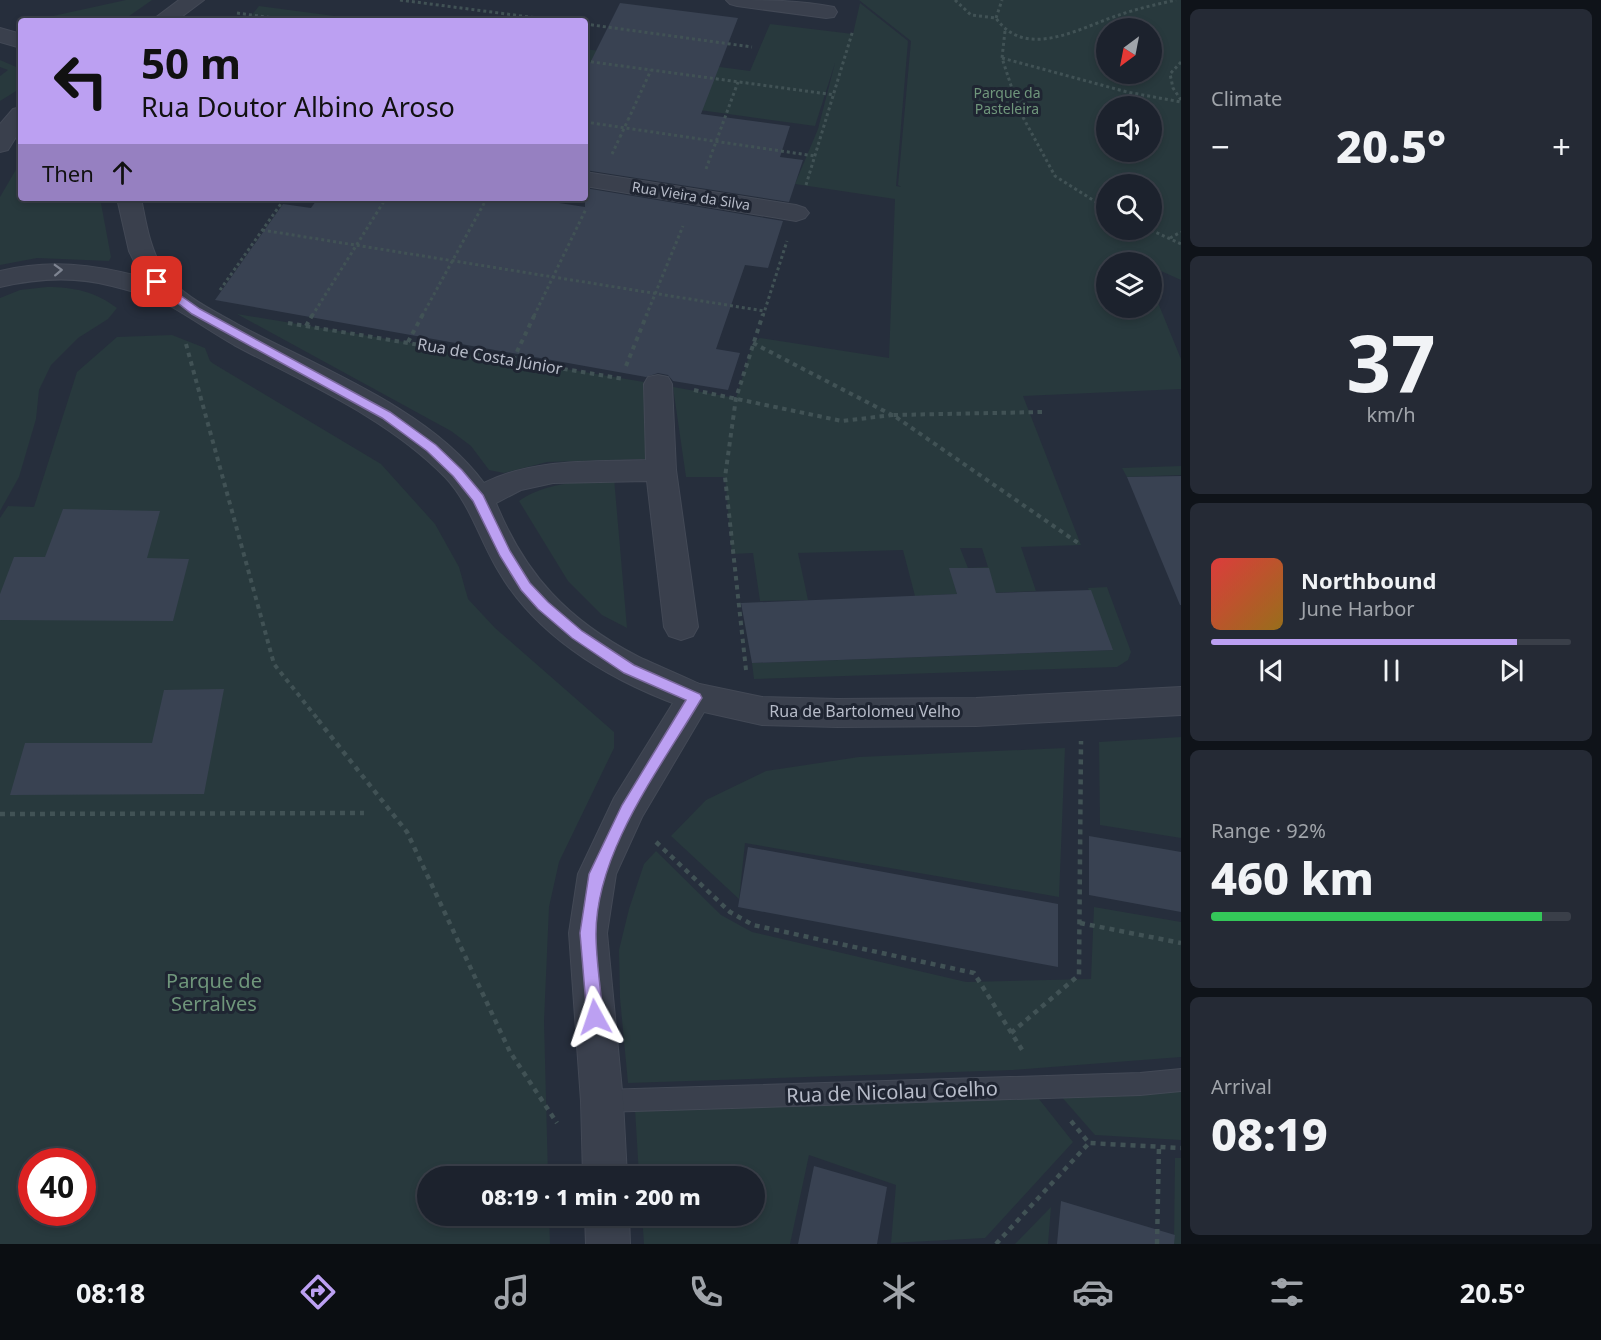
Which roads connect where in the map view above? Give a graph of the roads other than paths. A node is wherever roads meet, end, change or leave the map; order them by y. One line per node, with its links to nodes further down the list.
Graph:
1 (193, 0): 4 (street)
2 (737, 0): 3 (street)
3 (826, 12)
4 (166, 18)
5 (0, 35): 6 (street)
6 (18, 40)
7 (18, 117): 8 (street)
8 (0, 145)
9 (592, 180): 11 (street, Rua Vieira da Silva)
10 (130, 201): 13 (street)
11 (796, 213)
12 (0, 279): 13 (street, one-way to 13)
13 (181, 302): 16 (street, Rua de Bartolomeu Velho)
14 (658, 384): 15 (street)
15 (661, 470): 16 (street); 17 (street)
16 (478, 499): 18 (street, Rua de Bartolomeu Velho)
17 (681, 627)
18 (695, 698): 19 (street, Rua de Bartolomeu Velho); 21 (street)
19 (1181, 701)
20 (1181, 1080): 21 (lane, Rua de Nicolau Coelho)
21 (602, 1101): 22 (street)
22 (605, 1166)
23 (607, 1226): 24 (street)
24 (608, 1244)

